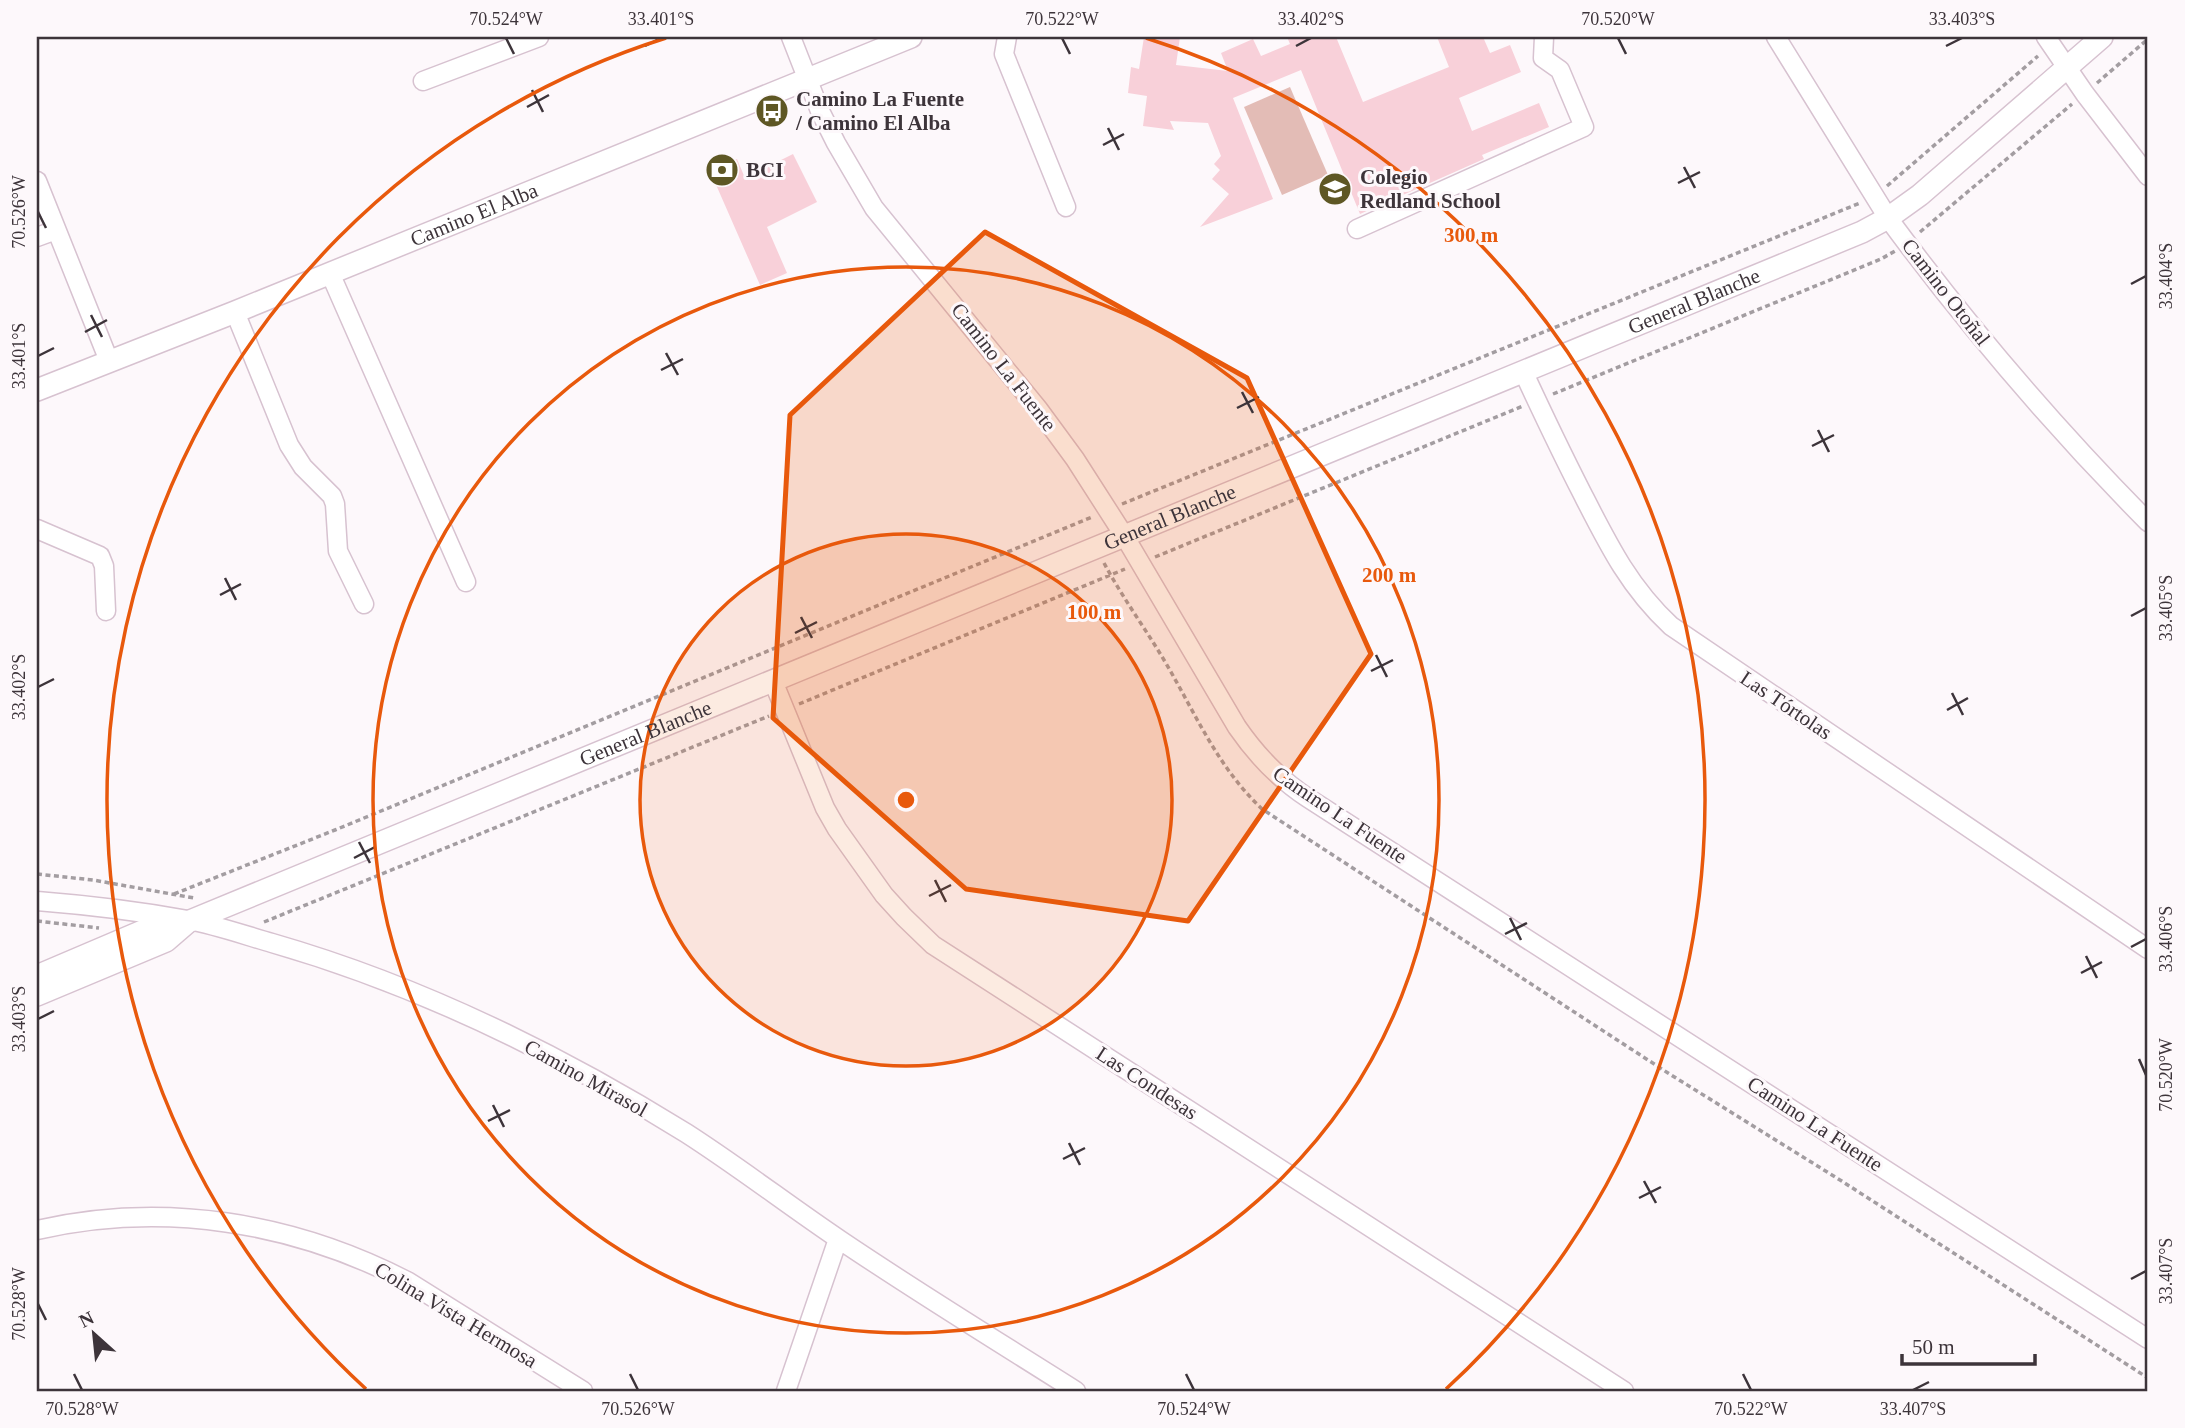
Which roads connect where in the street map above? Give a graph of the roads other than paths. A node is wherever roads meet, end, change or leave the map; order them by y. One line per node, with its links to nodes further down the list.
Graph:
1 (539, 37): 11 (street)
2 (792, 37): 10 (street, Camino La Fuente)
3 (911, 37): 10 (main road, Camino El Alba)
4 (1007, 37): 14 (street)
5 (1544, 37): 16 (street)
6 (1776, 37): 15 (street, Camino Otoñal)
7 (2102, 37): 9 (main road, General Blanche)
8 (2048, 41): 9 (street)
9 (2066, 68): 12 (street); 15 (main road, General Blanche)
10 (807, 78): 19 (main road, Camino El Alba); 26 (street, Camino La Fuente)
11 (423, 81)
12 (2148, 176)
13 (37, 181): 17 (street)
14 (1066, 207)
15 (1888, 218): 22 (main road, General Blanche); 24 (street, Camino Otoñal)
16 (1357, 229)
17 (56, 230): 18 (street); 21 (street)
18 (37, 237)
19 (330, 273): 20 (main road, Camino El Alba); 27 (street)
20 (234, 312): 21 (main road, Camino El Alba); 28 (street)
21 (109, 361): 23 (main road, Camino El Alba)
22 (1523, 371): 26 (main road, General Blanche); 33 (street, Las Tórtolas)
23 (37, 390)
24 (2148, 522)
25 (37, 529): 29 (street)
26 (1125, 537): 30 (main road, General Blanche); 38 (street, Camino La Fuente)
27 (466, 582)
28 (364, 604)
29 (106, 611)
30 (773, 681): 32 (main road, General Blanche); 42 (street, Las Condesas)
31 (37, 901): 32 (street, Camino Mirasol)
32 (190, 920): 34 (main road, General Blanche); 35 (main road, General Blanche); 37 (street, Camino Mirasol)
33 (2148, 949)
34 (37, 976)
35 (37, 995)
36 (37, 1230): 39 (street, Colina Vista Hermosa)
37 (838, 1239): 40 (street); 41 (street, Camino Mirasol)
38 (2148, 1339)
39 (583, 1391)
40 (786, 1391)
41 (1076, 1391)
42 (1624, 1391)

